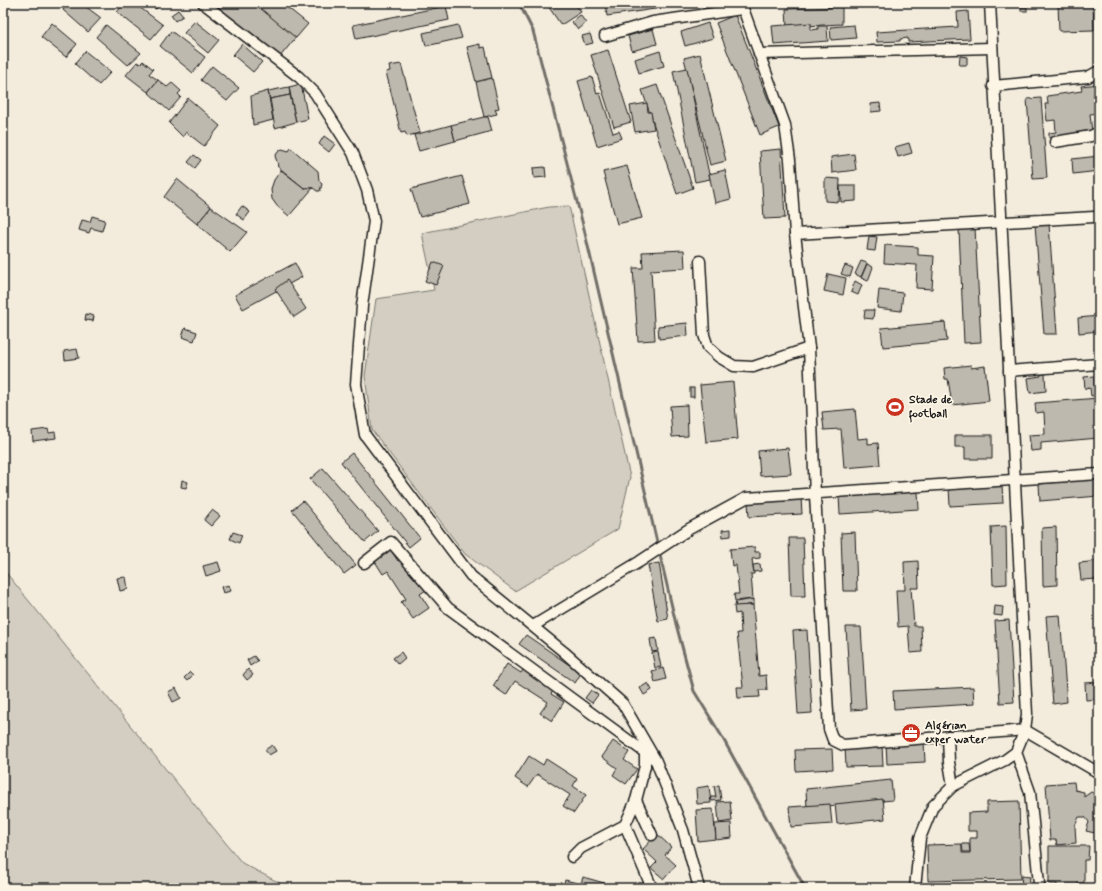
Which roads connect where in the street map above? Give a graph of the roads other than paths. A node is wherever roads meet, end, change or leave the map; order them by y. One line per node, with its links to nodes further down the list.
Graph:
1 (203, 3): 22 (street)
2 (990, 3): 5 (street)
3 (742, 6): 4 (street); 6 (street)
4 (605, 36)
5 (992, 48): 6 (street); 8 (street)
6 (759, 54): 13 (street)
7 (1099, 71): 8 (street)
8 (993, 86): 12 (street)
9 (1099, 132): 10 (street)
10 (1055, 142)
11 (1094, 217): 12 (street)
12 (1002, 223): 13 (street); 17 (street)
13 (795, 234): 15 (street)
14 (700, 261): 15 (street)
15 (809, 348): 20 (street)
16 (1099, 364): 17 (street)
17 (1009, 371): 19 (street)
18 (1099, 474): 19 (street)
19 (1014, 479): 20 (street); 23 (street)
20 (815, 495): 22 (street); 24 (street)
21 (364, 563): 26 (street)
22 (533, 626): 27 (street)
23 (1024, 730): 24 (street); 25 (street); 28 (street)
24 (948, 736): 29 (street)
25 (1016, 752): 29 (street); 34 (street)
26 (645, 754): 27 (street); 30 (street)
27 (656, 761): 36 (street)
28 (1099, 773)
29 (953, 786): 37 (street)
30 (636, 800): 31 (street); 32 (street)
31 (625, 825): 33 (street); 35 (street)
32 (652, 835)
33 (572, 857)
34 (1040, 884)
35 (652, 888)
36 (699, 888)
37 (915, 888)

